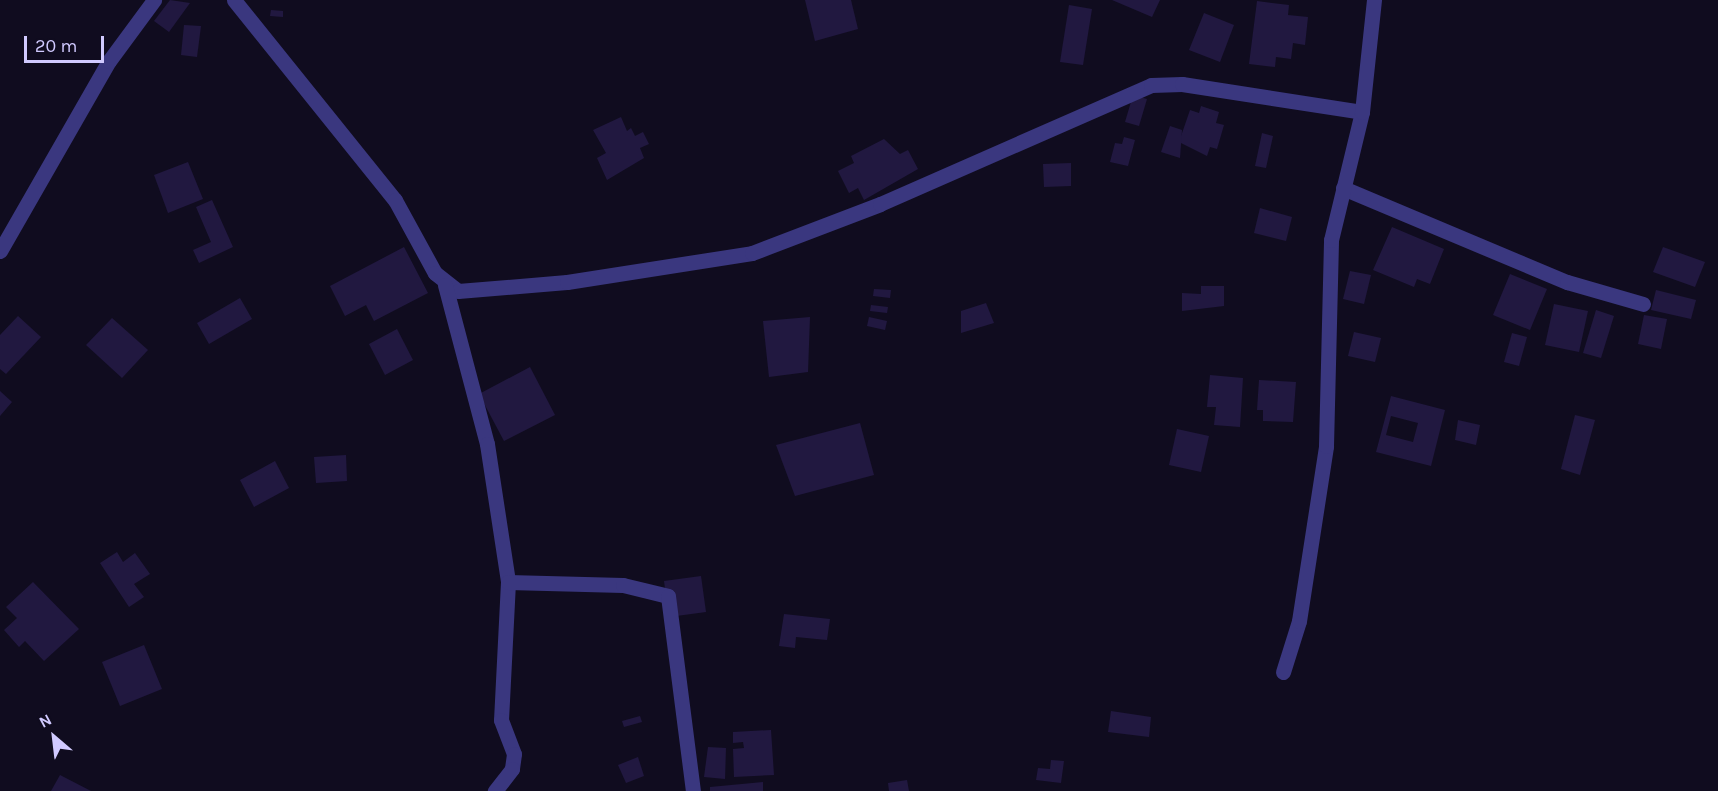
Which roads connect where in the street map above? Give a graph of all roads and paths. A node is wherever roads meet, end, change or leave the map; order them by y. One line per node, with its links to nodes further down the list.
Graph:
1 (154, 0): 6 (street)
2 (234, 0): 7 (street)
3 (1374, 0): 4 (street)
4 (1362, 112): 5 (street); 7 (street)
5 (1343, 188): 8 (street); 10 (street)
6 (0, 251)
7 (445, 285): 9 (street)
8 (1643, 304)
9 (508, 582): 11 (street); 12 (street)
10 (1283, 672)
11 (495, 791)
12 (693, 791)

